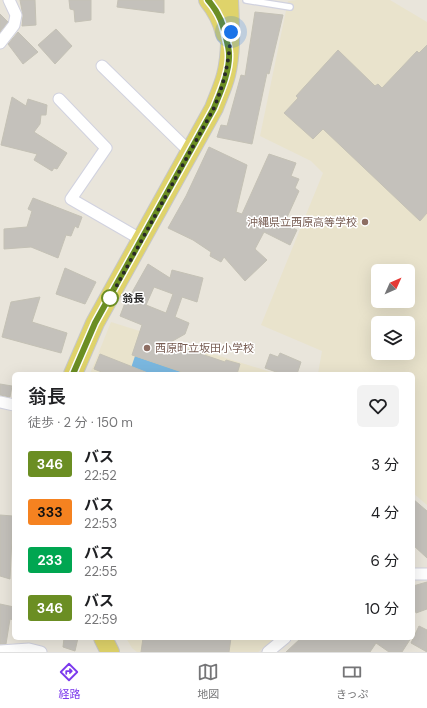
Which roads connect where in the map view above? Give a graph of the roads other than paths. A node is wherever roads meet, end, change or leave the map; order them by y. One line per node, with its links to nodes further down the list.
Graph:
1 (9, 0): 6 (street)
2 (208, 0): 7 (main road)
3 (229, 0): 7 (main road)
4 (246, 0): 5 (lane)
5 (290, 7)
6 (0, 43)
7 (230, 54): 10 (main road)
8 (102, 66): 10 (street)
9 (59, 99): 11 (street)
10 (190, 152): 11 (main road)
11 (142, 240): 12 (main road)
12 (74, 372)
13 (0, 402): 14 (street)
14 (12, 405)
15 (415, 574): 16 (street)
16 (427, 574)
17 (104, 640): 21 (main road)
18 (283, 640): 22 (street)
19 (0, 651): 20 (street)
20 (41, 652)
21 (110, 652)
22 (268, 652)

